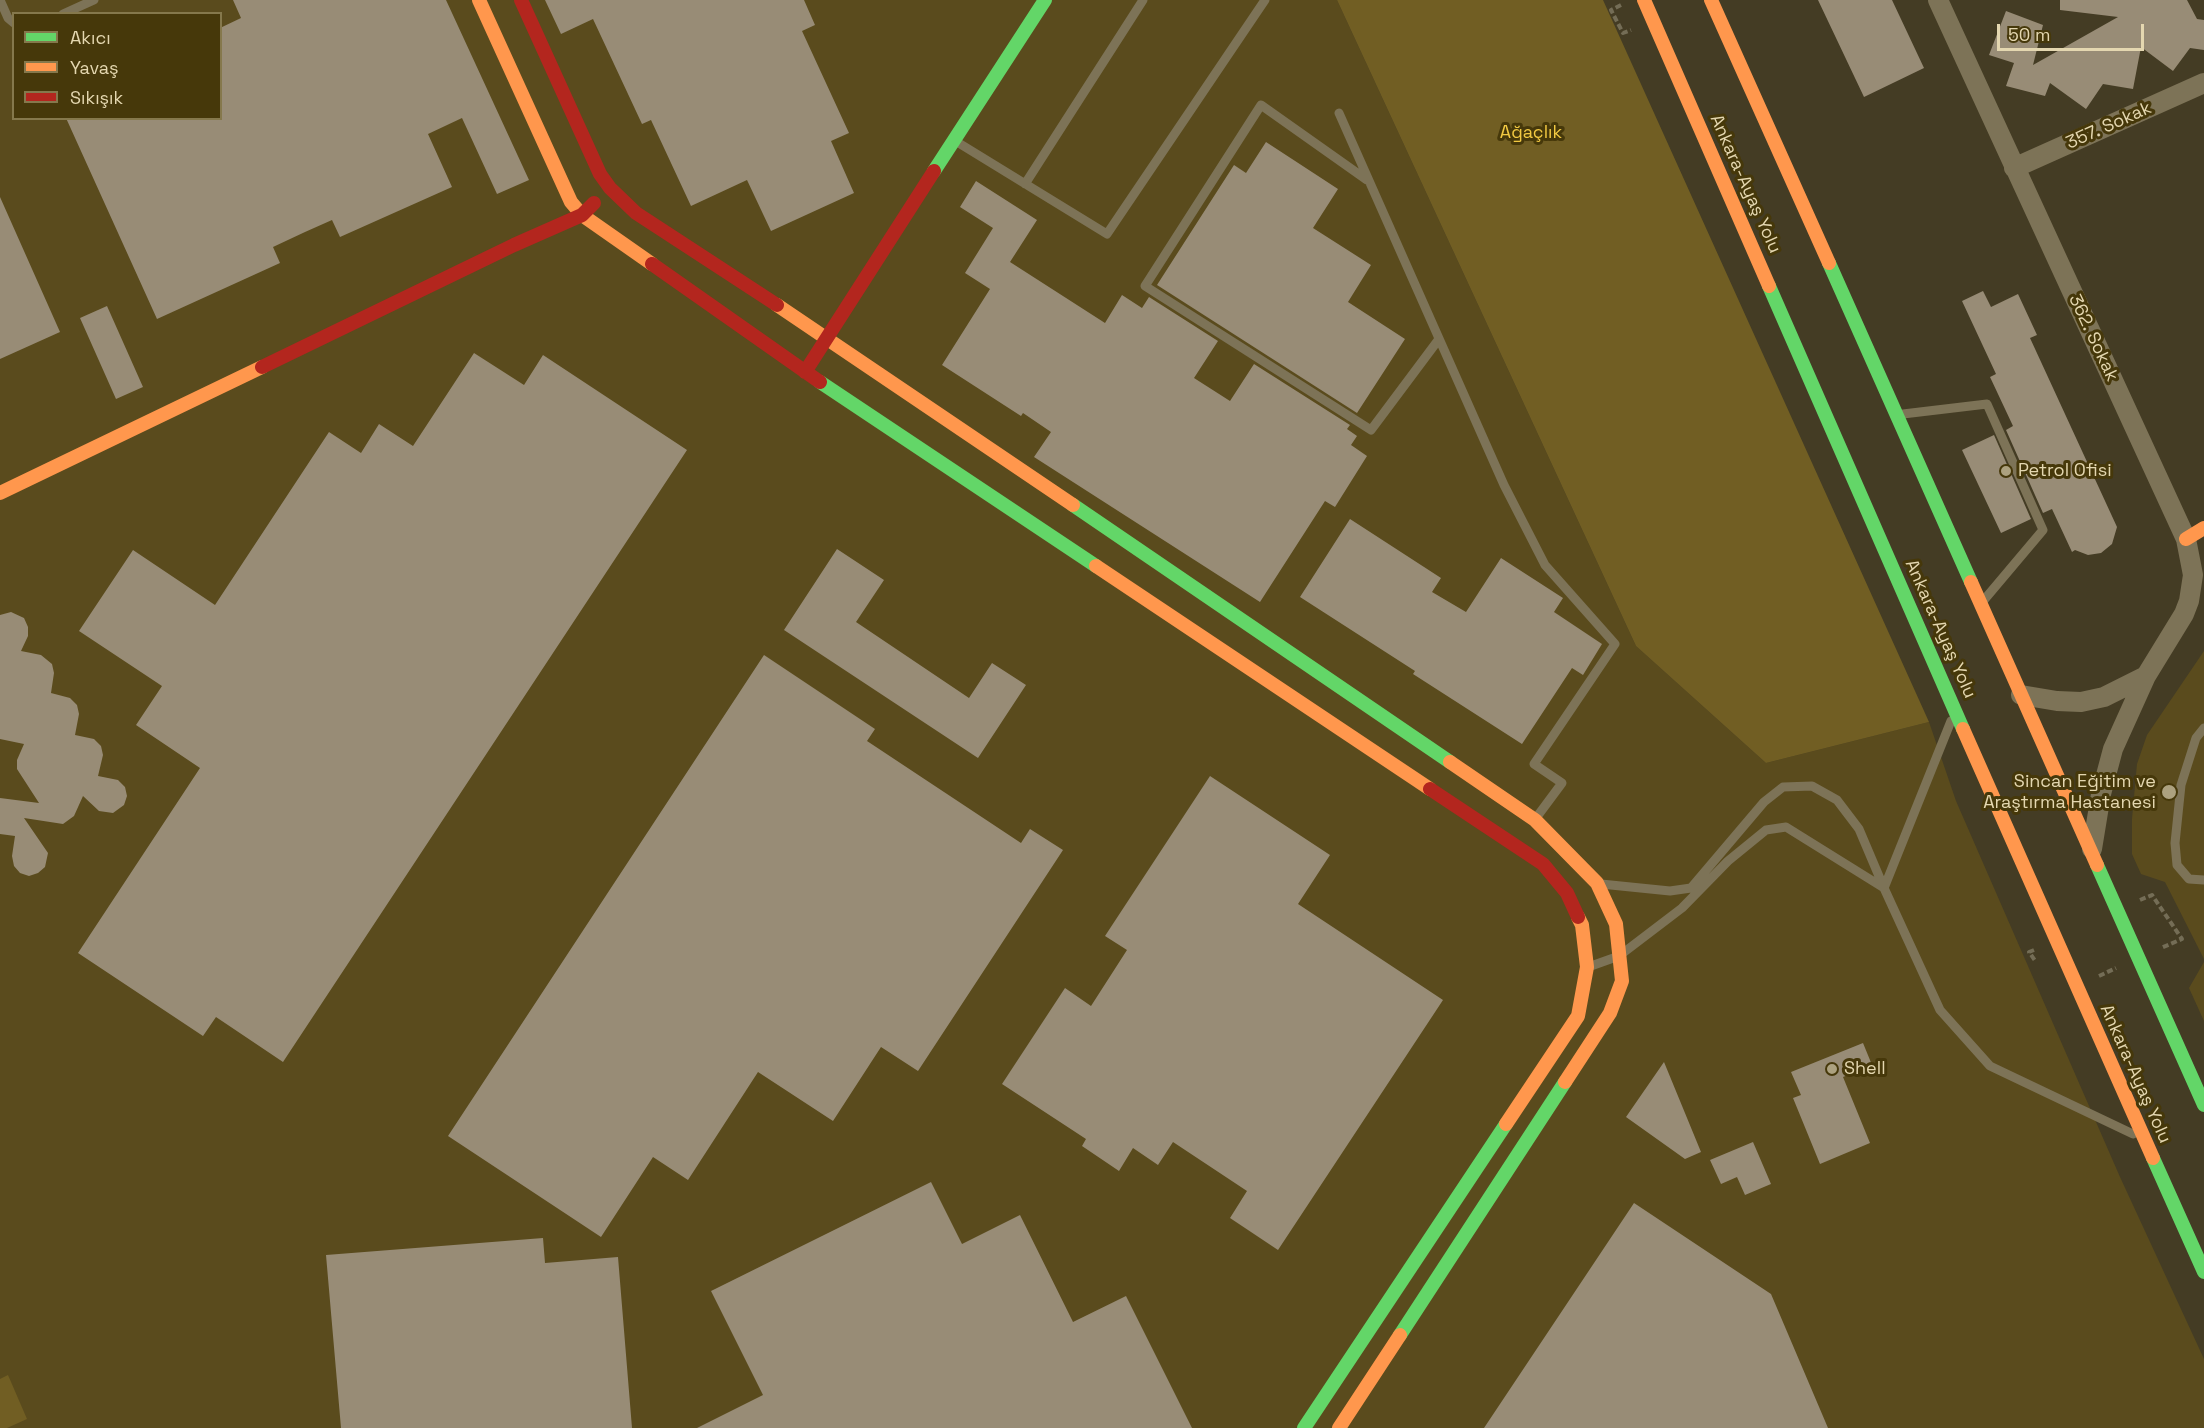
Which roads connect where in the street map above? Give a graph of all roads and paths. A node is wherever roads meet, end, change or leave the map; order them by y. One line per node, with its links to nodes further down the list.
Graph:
1 (0, 0): 13 (lane)
2 (94, 0): 12 (lane)
3 (479, 0): 22 (main road)
4 (520, 0): 21 (main road)
5 (1046, 0): 17 (main road)
6 (1143, 0): 20 (lane)
7 (1266, 0): 20 (lane)
8 (1644, 0): 33 (main road, Ankara-Ayaş Yolu)
9 (1711, 0): 26 (main road)
10 (1938, 0): 18 (street, 362. Sokak)
11 (1611, 10): 14 (path)
12 (67, 12)
13 (12, 21)
14 (1623, 33)
15 (2204, 83): 18 (street, 357. Sokak)
16 (1339, 113): 19 (lane)
17 (955, 141): 20 (lane); 23 (main road)
18 (2014, 168): 29 (street, 362. Sokak)
19 (1369, 182): 24 (lane); 24 (lane)
20 (1025, 184)
21 (610, 188): 22 (main road); 23 (main road)
22 (582, 215): 25 (main road); 27 (main road)
23 (828, 339): 25 (main road); 35 (main road)
24 (1439, 339): 35 (lane)
25 (805, 372): 43 (main road)
26 (1896, 415): 30 (main road); 30 (lane)
27 (0, 493)
28 (2204, 528): 29 (main road)
29 (2186, 539): 31 (street, 362. Sokak)
30 (1981, 604): 32 (main road)
31 (2146, 676): 32 (street); 36 (street, 362. Sokak)
32 (2021, 695): 36 (main road)
33 (1955, 710): 39 (lane); 45 (main road, Ankara-Ayaş Yolu)
34 (2204, 728): 37 (lane)
35 (1535, 820): 38 (main road)
36 (2091, 852): 44 (main road)
37 (2204, 880)
38 (1592, 883): 39 (lane); 42 (main road)
39 (1884, 888): 42 (lane); 45 (lane)
40 (2152, 895): 41 (path)
41 (2182, 939)
42 (1619, 956): 43 (lane); 48 (main road)
43 (1587, 967): 47 (main road)
44 (2204, 1105)
45 (2144, 1140): 46 (main road, Ankara-Ayaş Yolu)
46 (2204, 1272)
47 (1304, 1428)
48 (1339, 1428)

